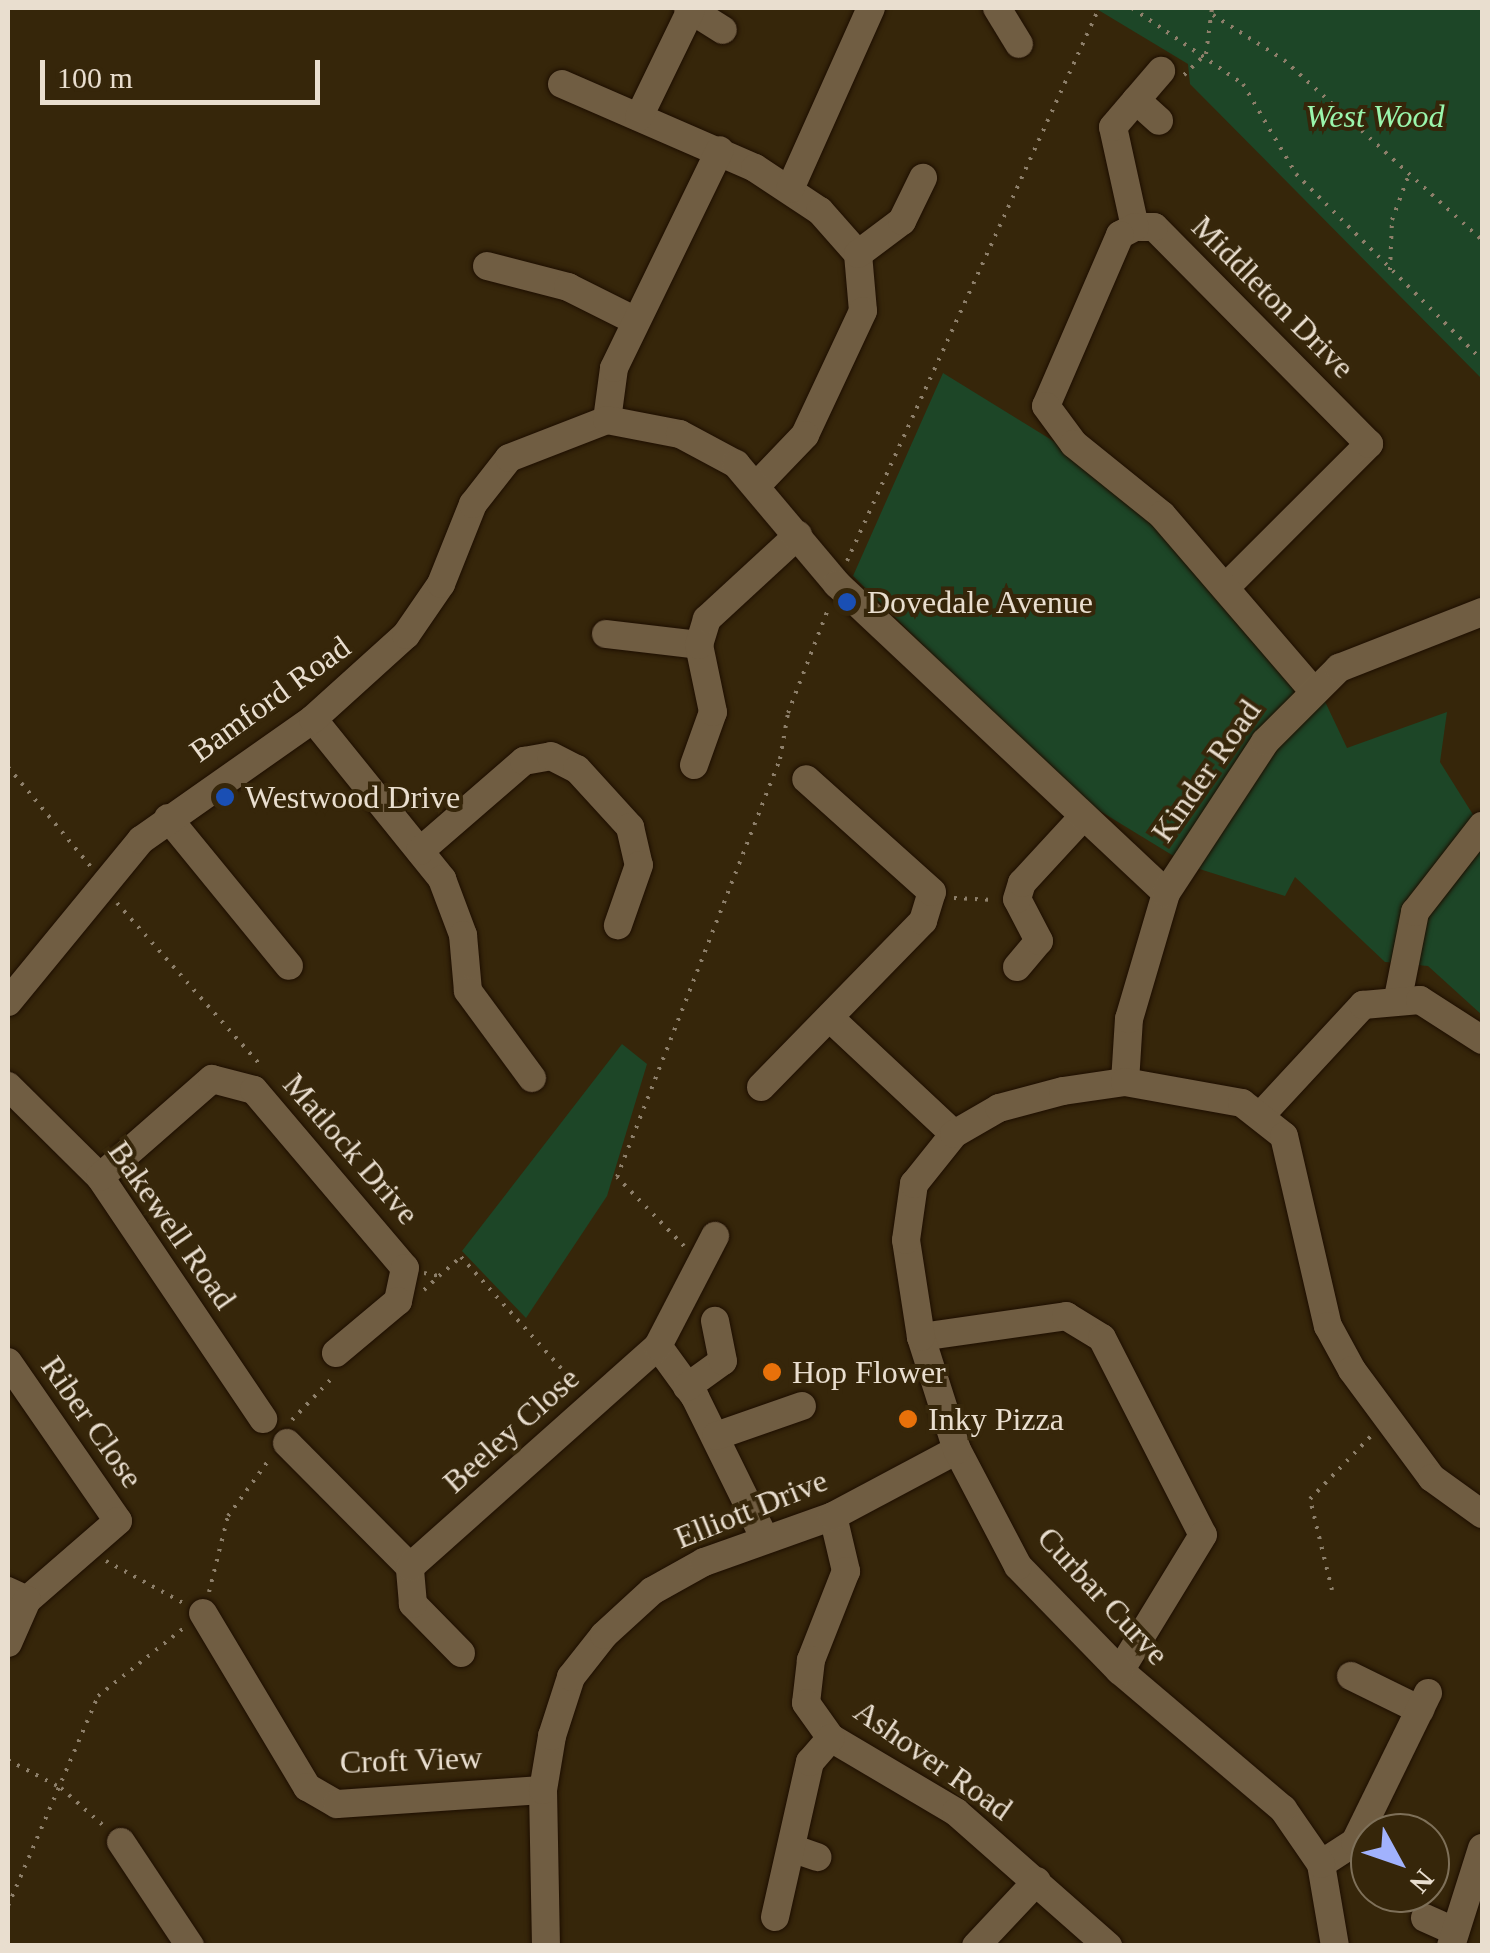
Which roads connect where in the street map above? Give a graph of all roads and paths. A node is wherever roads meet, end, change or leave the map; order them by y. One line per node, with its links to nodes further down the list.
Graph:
1 (871, 8): 20 (street)
2 (997, 8): 9 (street)
3 (1099, 8): 31 (path)
4 (1132, 8): 10 (path)
5 (1212, 8): 7 (path)
6 (689, 9): 8 (street); 15 (street)
7 (1213, 16): 10 (path); 18 (path)
8 (724, 30)
9 (1019, 44)
10 (1206, 54): 12 (path); 25 (path)
11 (1160, 70): 14 (street)
12 (1191, 76)
13 (562, 84): 15 (street)
14 (1136, 100): 16 (street); 21 (street)
15 (638, 118): 17 (street)
16 (1159, 121)
17 (720, 150): 20 (street); 26 (street)
18 (1408, 177): 22 (path); 25 (path)
19 (923, 178): 23 (street)
20 (790, 189): 23 (street)
21 (1135, 227): 32 (street); 32 (street, Middleton Drive)
22 (1482, 240)
23 (858, 254): 29 (street)
24 (487, 266): 26 (street)
25 (1390, 270): 27 (path)
26 (636, 321): 28 (street)
27 (1482, 360)
28 (606, 420): 29 (street); 37 (street, Bamford Road)
29 (758, 484): 30 (street)
30 (798, 534): 31 (street); 35 (street)
31 (837, 584): 42 (street); 65 (path)
32 (1227, 586): 36 (street)
33 (1482, 612): 36 (street, Kinder Road)
34 (606, 634): 35 (street)
35 (699, 645): 38 (street)
36 (1311, 688): 46 (street, Kinder Road)
37 (313, 719): 41 (street, Bamford Road); 44 (street)
38 (694, 765)
39 (8, 766): 45 (path)
40 (806, 779): 47 (street)
41 (168, 818): 45 (street, Bamford Road); 50 (street)
42 (1082, 820): 46 (street); 48 (street)
43 (1482, 826): 52 (street)
44 (420, 851): 49 (street); 56 (street)
45 (104, 883): 53 (street, Bamford Road); 60 (path)
46 (1166, 893): 57 (street, Kinder Road)
47 (929, 900): 48 (path); 54 (street)
48 (1018, 902): 51 (street)
49 (618, 925)
50 (289, 966)
51 (1017, 967)
52 (1398, 998): 55 (street); 61 (street)
53 (8, 1002)
54 (832, 1020): 59 (street); 62 (street)
55 (1482, 1040)
56 (532, 1078)
57 (1125, 1082): 61 (street); 62 (street, Curbar Curve)
58 (8, 1086): 63 (street, Bakewell Road)
59 (762, 1087)
60 (254, 1090): 63 (street, Matlock Drive); 66 (street, Matlock Drive)
61 (1262, 1114): 75 (street)
62 (954, 1134): 68 (street, Curbar Curve)
63 (100, 1177): 76 (street, Bakewell Road)
64 (715, 1236): 65 (street, Beeley Close)
65 (702, 1264): 69 (street, Beeley Close)
66 (405, 1268): 70 (street, Matlock Drive); 73 (path)
67 (714, 1320): 72 (street)
68 (922, 1336): 78 (street, Curbar Curve); 89 (street)
69 (658, 1346): 72 (street); 73 (street, Beeley Close)
70 (336, 1353): 76 (path)
71 (8, 1362): 82 (street, Riber Close)
72 (688, 1387): 77 (street)
73 (593, 1404): 83 (street, Beeley Close)
74 (802, 1406): 77 (street)
75 (1384, 1425): 79 (street); 84 (path)
76 (276, 1435): 83 (street); 86 (path)
77 (716, 1436): 81 (street)
78 (957, 1450): 80 (street, Elliott Drive); 89 (street, Curbar Curve)
79 (1482, 1514)
80 (832, 1516): 81 (street, Elliott Drive); 91 (street, Ashover Road)
81 (765, 1539): 94 (street, Elliott Drive)
82 (86, 1545): 85 (street, Riber Close); 86 (path)
83 (410, 1567): 88 (street)
84 (1332, 1590)
85 (17, 1595): 87 (street, Riber Close)
86 (203, 1613): 93 (path); 94 (street, Croft View)
87 (8, 1643)
88 (461, 1653)
89 (1120, 1671): 97 (street, Curbar Curve)
90 (1350, 1676): 97 (street)
91 (832, 1738): 98 (street, Ashover Road); 100 (street)
92 (8, 1760): 93 (path)
93 (61, 1788): 95 (path); 99 (path)
94 (543, 1790): 103 (street, Elliott Drive)
95 (122, 1842): 102 (street)
96 (1479, 1857): 101 (street)
97 (1320, 1864): 106 (street, Curbar Curve)
98 (1037, 1881): 104 (street); 105 (street, Ashover Road)
99 (8, 1906)
100 (775, 1917)
101 (1442, 1931)
102 (190, 1946)
103 (546, 1946)
104 (976, 1946)
105 (1108, 1946)
106 (1335, 1946)

